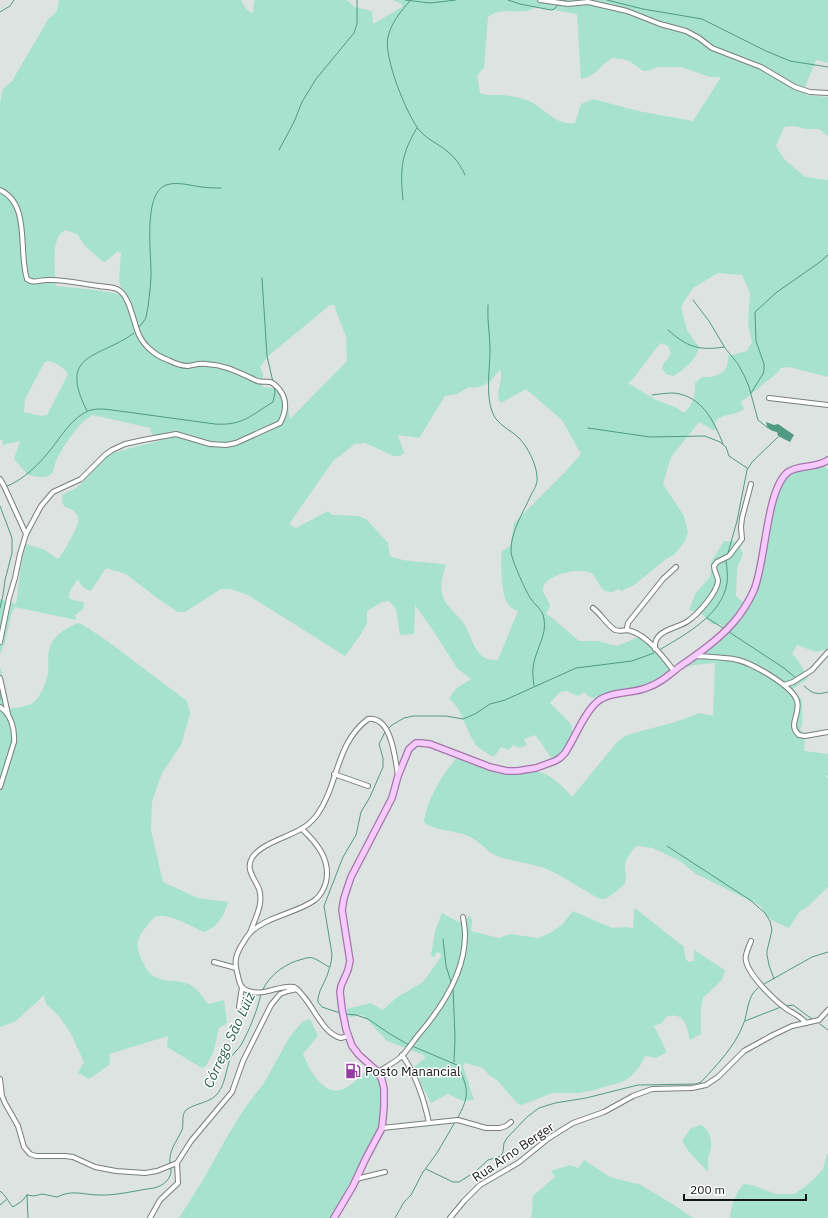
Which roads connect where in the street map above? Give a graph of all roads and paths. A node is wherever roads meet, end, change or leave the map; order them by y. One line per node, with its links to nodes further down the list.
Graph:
1 (540, 0): 2 (street)
2 (828, 92)
3 (0, 190): 9 (street)
4 (769, 398): 5 (street)
5 (828, 405)
6 (828, 460): 16 (main road)
7 (0, 479): 9 (street)
8 (751, 484): 14 (street)
9 (26, 534): 13 (street)
10 (676, 567): 12 (street)
11 (593, 608): 12 (street)
12 (628, 630): 14 (street)
13 (0, 642)
14 (655, 649): 17 (street)
15 (828, 652): 19 (street)
16 (695, 656): 17 (main road); 19 (street)
17 (674, 671): 24 (main road)
18 (0, 678): 21 (street)
19 (784, 685): 22 (street)
20 (0, 707): 21 (street)
21 (9, 716): 26 (street)
22 (828, 732)
23 (334, 774): 24 (street); 25 (street); 27 (street)
24 (398, 776): 38 (main road)
25 (368, 786)
26 (0, 787)
27 (302, 829): 29 (street); 29 (street)
28 (463, 917): 39 (street)
29 (250, 933): 32 (street)
30 (752, 941): 37 (street)
31 (214, 962): 32 (street)
32 (236, 968): 33 (street)
33 (242, 987): 34 (street); 35 (street)
34 (298, 989): 38 (street); 45 (street)
35 (239, 1007)
36 (828, 1010): 37 (street, Rua Arno Berger)
37 (806, 1023): 50 (street, Rua Arno Berger)
38 (348, 1036): 40 (main road)
39 (402, 1055): 40 (street); 43 (street)
40 (378, 1072): 44 (main road)
41 (0, 1079): 45 (street)
42 (511, 1122): 43 (street)
43 (428, 1123): 44 (street)
44 (382, 1128): 47 (main road)
45 (177, 1163): 48 (street)
46 (385, 1172): 47 (street)
47 (356, 1179): 49 (main road)
48 (150, 1218)
49 (334, 1218)
50 (450, 1218)

